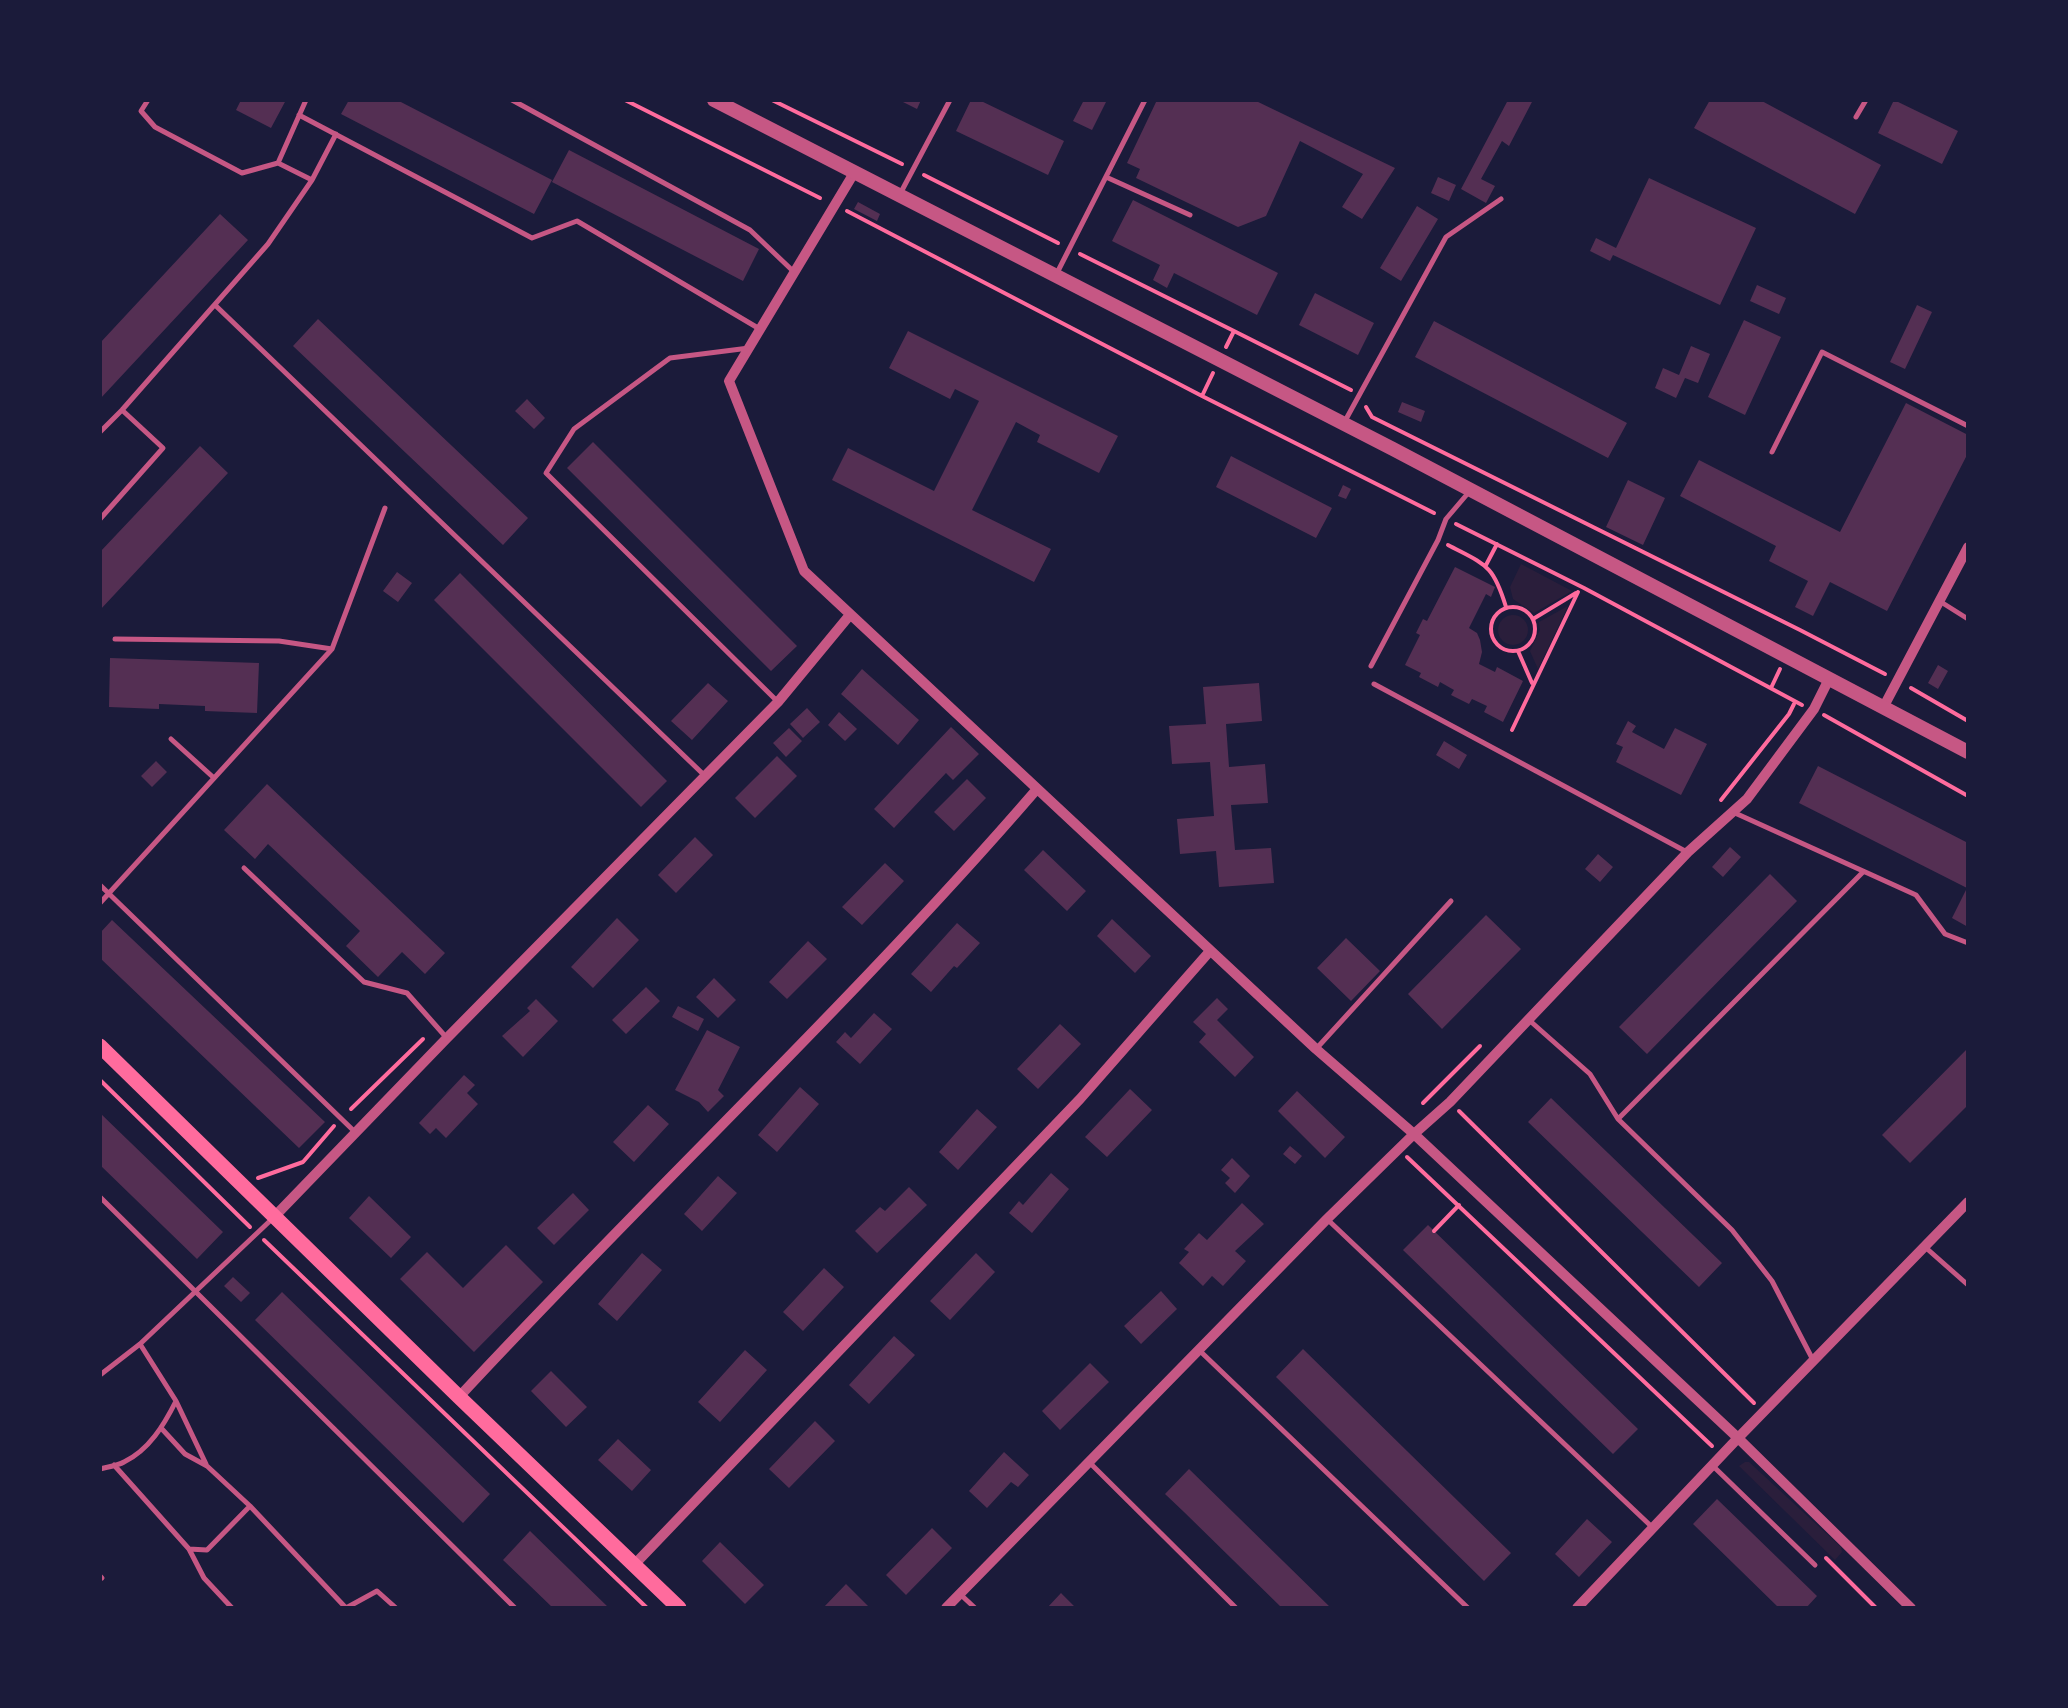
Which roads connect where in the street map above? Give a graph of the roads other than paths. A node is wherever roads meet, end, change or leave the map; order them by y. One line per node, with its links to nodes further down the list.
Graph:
1 (148, 100): 11 (lane)
2 (306, 100): 8 (lane)
3 (512, 100): 18 (lane)
4 (714, 100): 12 (street)
5 (950, 100): 15 (lane)
6 (1145, 100): 13 (lane)
7 (1866, 100): 9 (lane)
8 (299, 115): 10 (lane); 11 (lane)
9 (1856, 117)
10 (336, 134): 14 (lane); 21 (lane)
11 (278, 163): 14 (lane)
12 (854, 174): 15 (street); 18 (street)
13 (1106, 177): 17 (lane); 19 (lane)
14 (312, 180): 20 (lane)
15 (899, 196): 19 (street)
16 (1501, 199): 24 (lane)
17 (1190, 215)
18 (795, 272): 21 (street)
19 (1056, 274): 24 (street)
20 (214, 305): 23 (lane); 44 (lane)
21 (760, 329): 22 (street)
22 (750, 348): 33 (street); 40 (lane)
23 (122, 410): 26 (lane); 30 (lane)
24 (1344, 424): 28 (street)
25 (1968, 426): 27 (lane)
26 (100, 432)
27 (1772, 452)
28 (1471, 490): 37 (lane); 38 (street)
29 (385, 508): 36 (lane)
30 (100, 518)
31 (1968, 547): 32 (street)
32 (1940, 601): 34 (lane); 41 (street)
33 (850, 616): 40 (street); 46 (street)
34 (1968, 618)
35 (116, 639): 36 (lane)
36 (332, 649): 45 (lane)
37 (1371, 666)
38 (1829, 679): 41 (street); 47 (street)
39 (1374, 684): 48 (lane)
40 (778, 702): 44 (street)
41 (1883, 708): 43 (street)
42 (171, 740): 45 (lane)
43 (1968, 752)
44 (705, 776): 58 (street)
45 (214, 778): 52 (lane)
46 (1037, 789): 56 (street); 75 (street)
47 (1733, 812): 48 (street); 50 (lane)
48 (1688, 852): 57 (street)
49 (244, 868): 58 (lane)
50 (1863, 872): 55 (lane); 61 (lane)
51 (100, 885): 52 (lane)
52 (109, 894): 54 (lane); 62 (lane)
53 (1451, 901): 60 (lane)
54 (100, 903)
55 (1968, 943)
56 (1210, 951): 60 (street); 88 (street)
57 (1529, 1020): 61 (lane); 63 (street)
58 (447, 1038): 62 (street)
59 (100, 1046): 66 (main road)
60 (1316, 1049): 63 (street)
61 (1618, 1119): 73 (lane)
62 (356, 1132): 66 (street)
63 (1414, 1134): 67 (street); 78 (street)
64 (100, 1197): 70 (lane)
65 (1968, 1202): 68 (street)
66 (275, 1216): 70 (lane); 75 (main road)
67 (1328, 1220): 72 (street); 85 (lane)
68 (1925, 1246): 69 (lane); 73 (street)
69 (1968, 1285)
70 (196, 1291): 71 (lane); 93 (lane)
71 (140, 1344): 74 (lane); 76 (lane)
72 (1200, 1350): 79 (street); 98 (lane)
73 (1813, 1361): 78 (street)
74 (100, 1375)
75 (459, 1398): 88 (main road)
76 (176, 1401): 77 (lane); 82 (lane)
77 (162, 1428): 80 (lane); 82 (lane)
78 (1738, 1438): 81 (street); 100 (street)
79 (1088, 1462): 89 (street); 97 (lane)
80 (114, 1465): 83 (lane); 86 (lane)
81 (1712, 1465): 85 (street); 87 (lane)
82 (207, 1466): 84 (lane)
83 (100, 1469)
84 (250, 1506): 86 (lane); 91 (lane)
85 (1654, 1529): 99 (street)
86 (189, 1549): 90 (lane)
87 (1815, 1565)
88 (634, 1566): 94 (main road)
89 (960, 1594): 95 (street); 96 (lane)
90 (232, 1608)
91 (346, 1608): 92 (lane)
92 (396, 1608)
93 (515, 1608)
94 (679, 1608)
95 (946, 1608)
96 (975, 1608)
97 (1236, 1608)
98 (1468, 1608)
99 (1577, 1608)
100 (1912, 1608)

